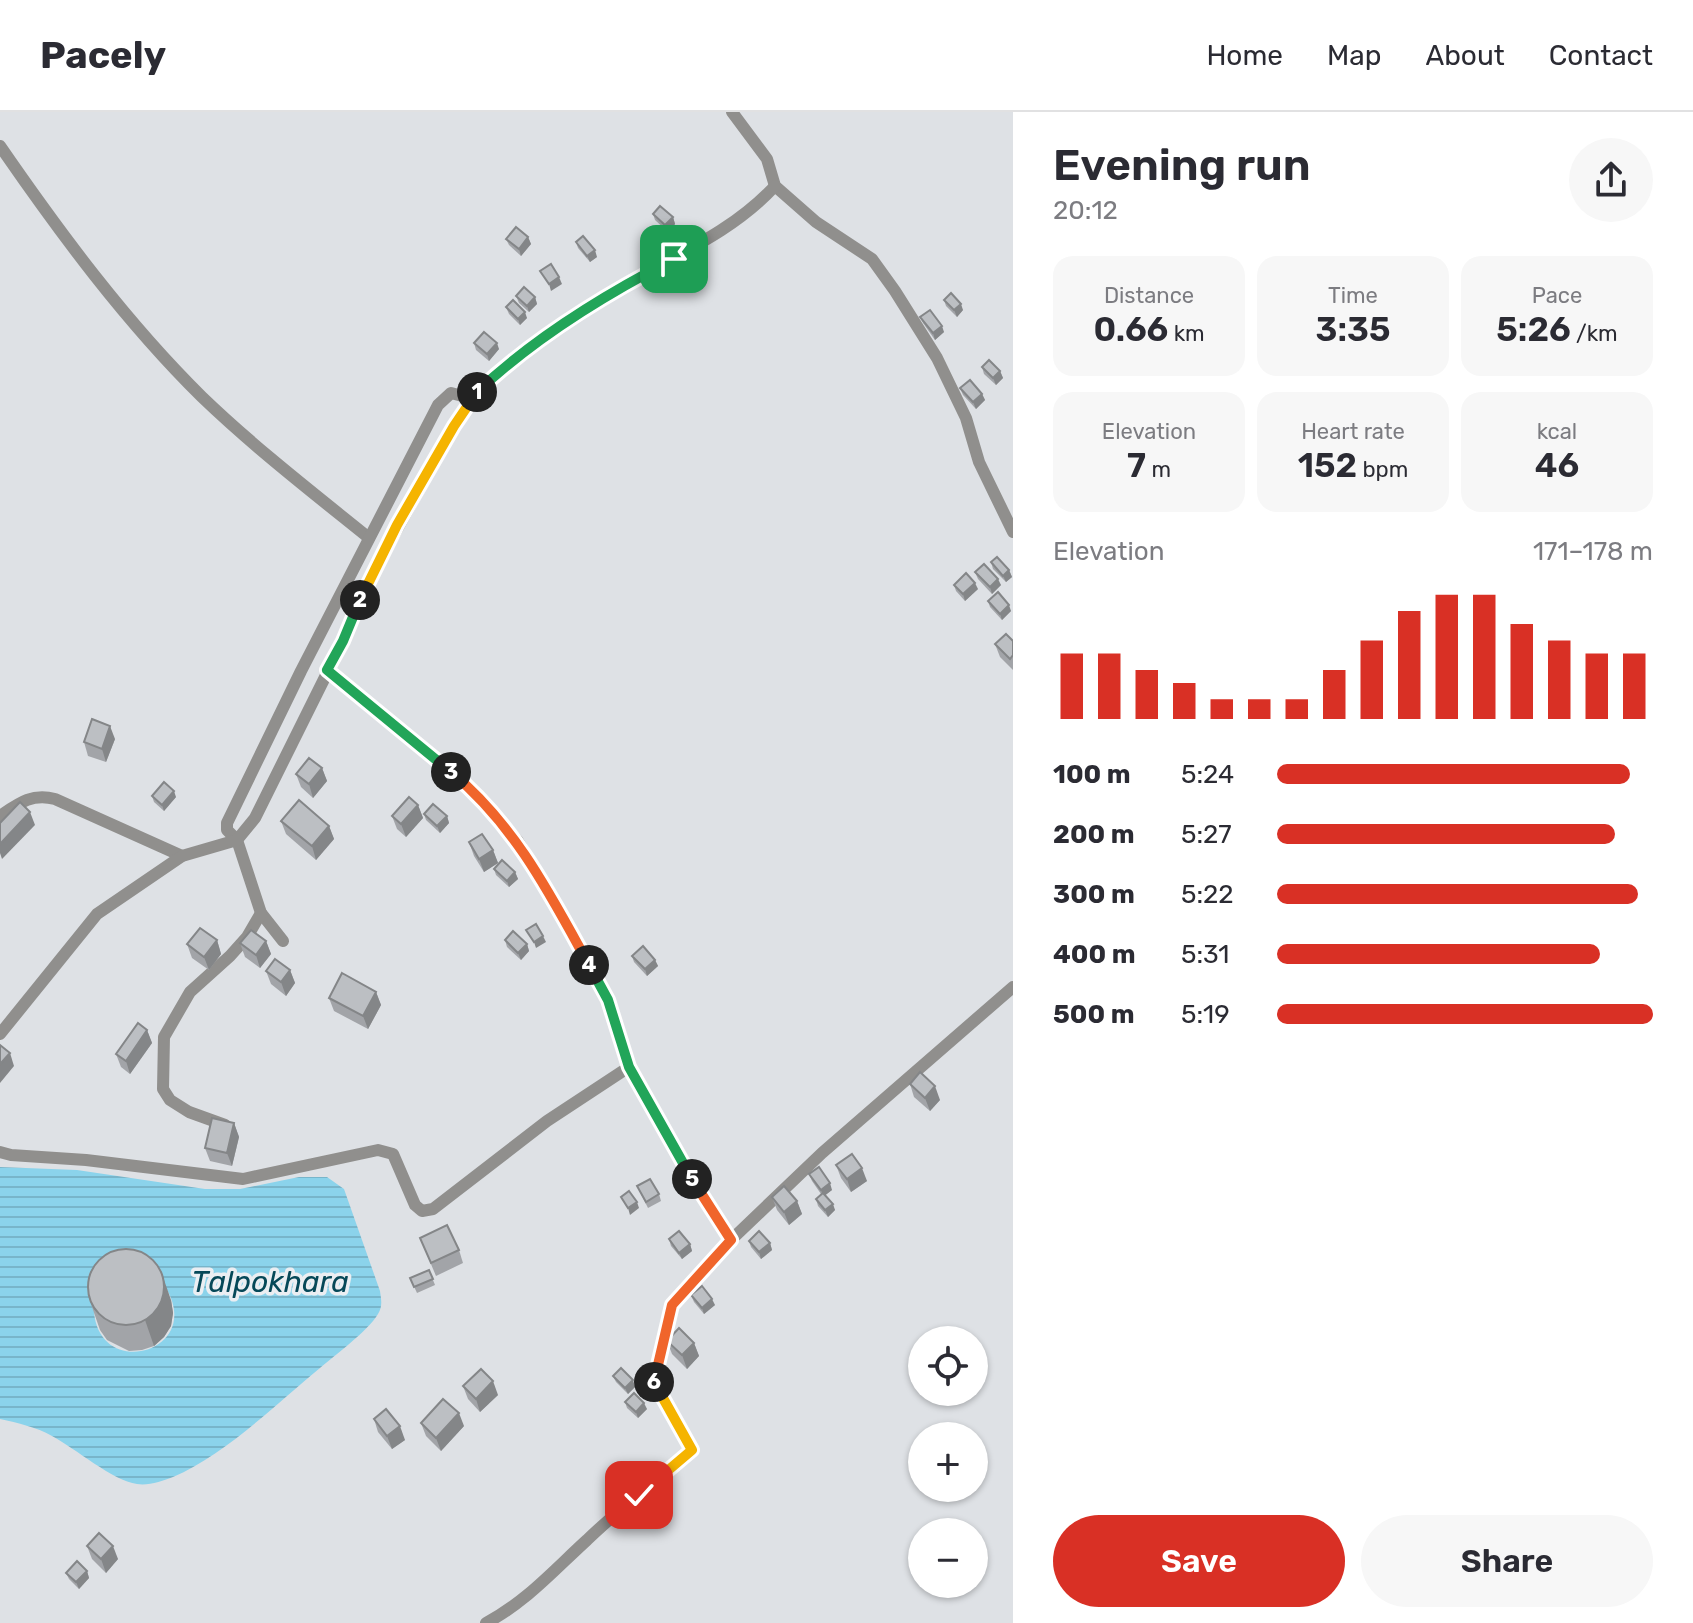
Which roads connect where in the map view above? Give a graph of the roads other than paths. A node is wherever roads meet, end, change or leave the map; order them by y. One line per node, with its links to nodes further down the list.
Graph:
1 (732, 112): 3 (street)
2 (0, 146): 6 (street)
3 (775, 186): 4 (street); 5 (street)
4 (470, 398): 6 (street); 7 (street)
5 (1013, 532)
6 (369, 538): 9 (street)
7 (327, 670): 9 (street); 15 (street)
8 (0, 816): 10 (street)
9 (237, 840): 10 (street); 11 (street)
10 (182, 856): 14 (street)
11 (261, 913): 12 (street); 16 (street)
12 (283, 941)
13 (1013, 987): 18 (street)
14 (0, 1034)
15 (629, 1067): 17 (street); 18 (street)
16 (227, 1126)
17 (0, 1152)
18 (731, 1240): 19 (street)
19 (486, 1623)

